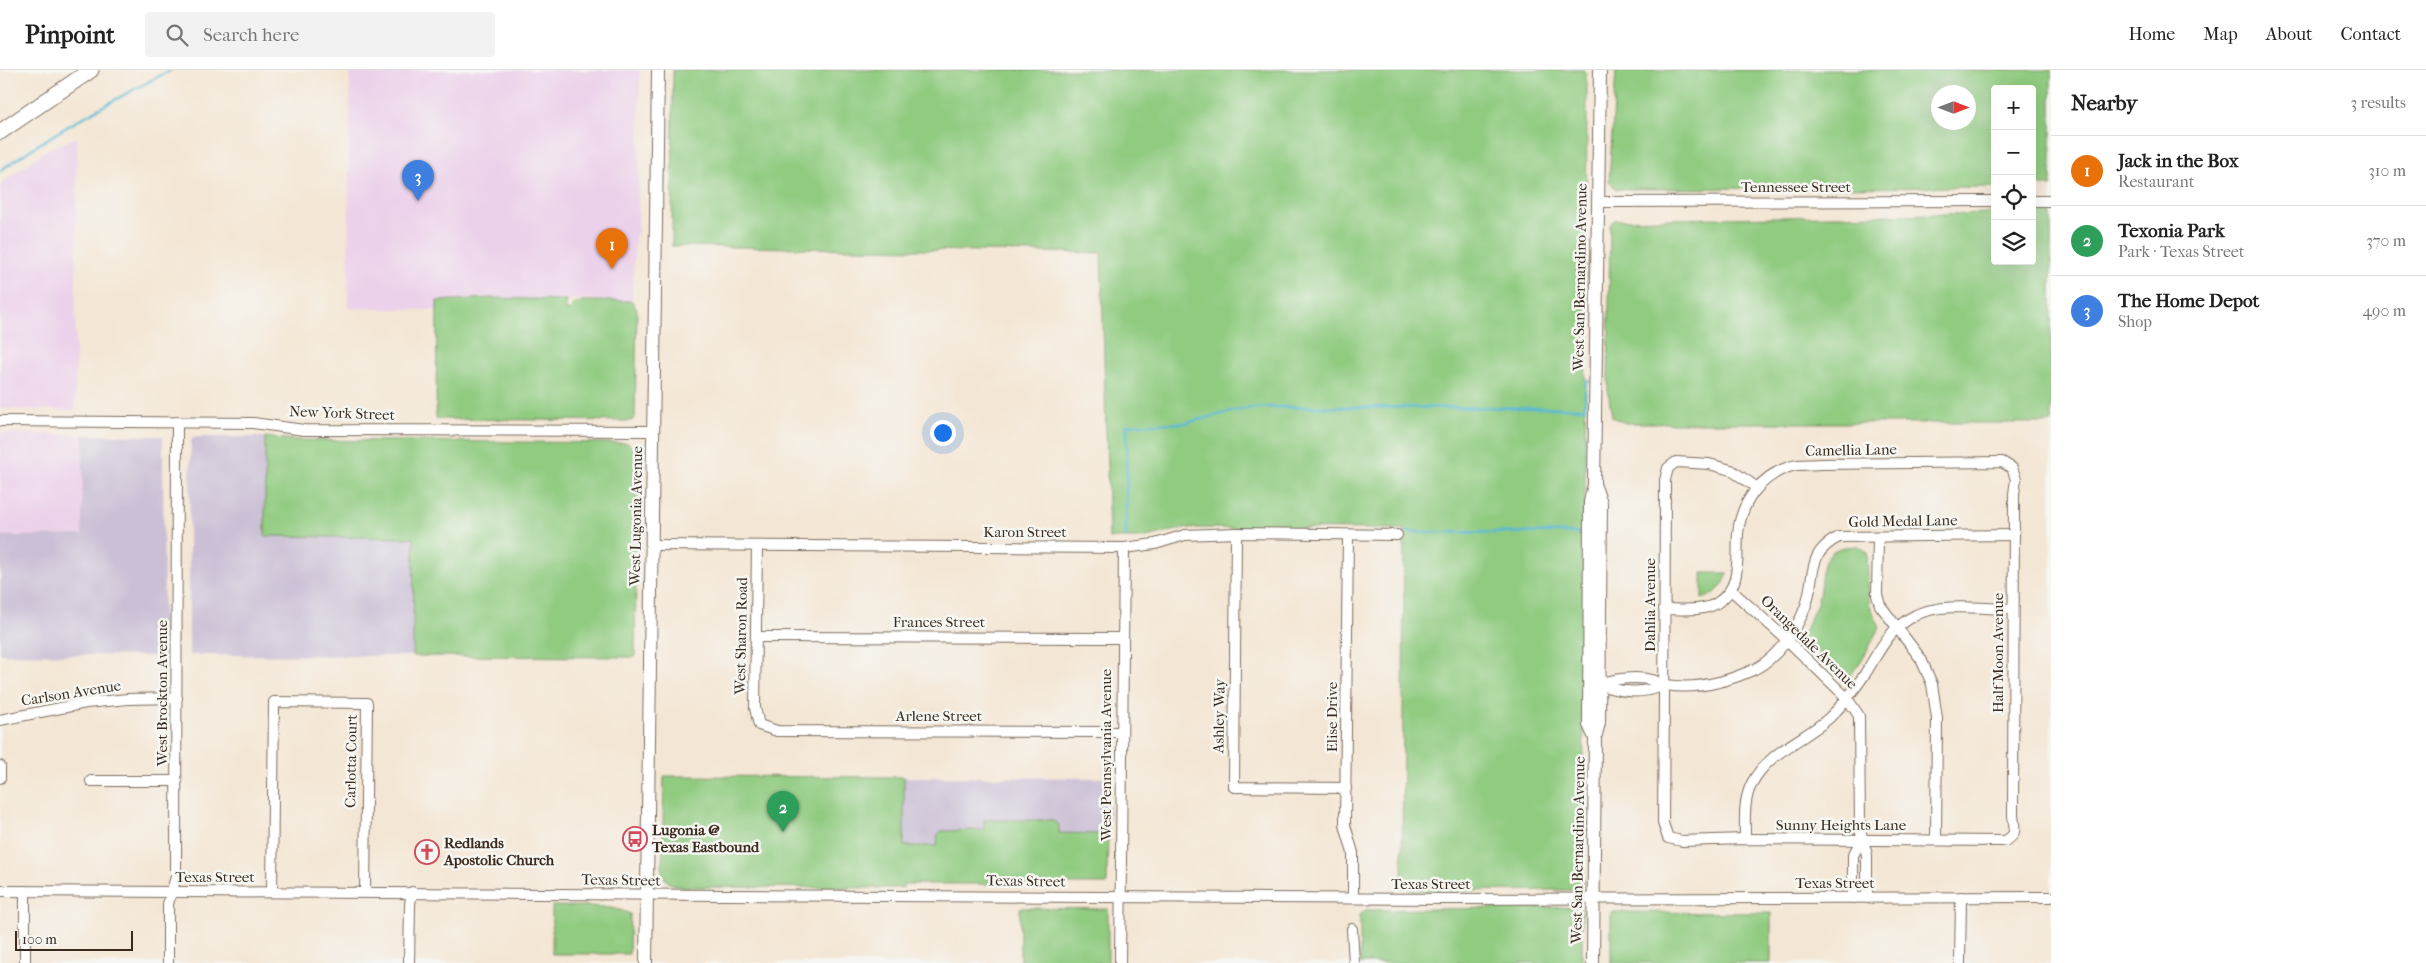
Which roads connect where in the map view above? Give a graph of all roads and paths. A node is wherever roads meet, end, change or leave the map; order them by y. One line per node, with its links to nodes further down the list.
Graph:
1 (91, 70): 4 (highway)
2 (658, 70): 11 (main road, West Lugonia Avenue)
3 (1600, 70): 8 (main road, West San Bernardino Avenue)
4 (0, 132)
5 (1991, 201): 8 (street, Tennessee Street)
6 (2036, 201): 7 (street)
7 (2051, 201)
8 (1598, 202): 13 (main road, West San Bernardino Avenue)
9 (0, 421): 10 (street, New York Street)
10 (177, 422): 11 (street, New York Street); 33 (street, West Brockton Avenue)
11 (653, 432): 20 (main road, West Lugonia Avenue)
12 (2012, 468): 14 (street, Camellia Lane); 17 (street, Half Moon Avenue)
13 (1594, 484): 24 (main road, West San Bernardino Avenue); 31 (main road, West San Bernardino Avenue)
14 (1756, 488): 23 (street, Camellia Lane); 25 (street, Dahlia Avenue)
15 (1236, 533): 18 (street, Karon Street); 22 (street, Karon Street); 43 (street, Ashley Way)
16 (1397, 535): 18 (street, Karon Street)
17 (2014, 535): 19 (street, Gold Medal Lane); 26 (street, Half Moon Avenue)
18 (1348, 536): 43 (street, Elise Drive)
19 (1878, 537): 27 (street); 30 (street, Gold Medal Lane)
20 (652, 545): 21 (street, Karon Street); 55 (main road, West Lugonia Avenue)
21 (757, 546): 22 (street, Karon Street); 28 (street, West Sharon Road)
22 (1124, 548): 29 (street, West Pennsylvania Avenue)
23 (1731, 590): 25 (street); 30 (street, Orangedale Avenue)
24 (1589, 598): 31 (main road); 38 (main road, West San Bernardino Avenue)
25 (1664, 609): 32 (street, Dahlia Avenue)
26 (2013, 609): 27 (street); 44 (street, Half Moon Avenue)
27 (1896, 627): 34 (street); 48 (street)
28 (756, 637): 29 (street, Frances Street); 36 (street, West Sharon Road)
29 (1122, 638): 37 (street, West Pennsylvania Avenue)
30 (1786, 639): 32 (street, Gold Medal Lane); 34 (street, Orangedale Avenue)
31 (1599, 684): 32 (street, Gold Medal Lane); 38 (main road, West San Bernardino Avenue)
32 (1664, 685): 45 (street, Dahlia Avenue)
33 (177, 698): 35 (street, Carlson Avenue); 42 (street, West Brockton Avenue)
34 (1847, 698): 46 (street); 47 (street, Orangedale Avenue)
35 (0, 720)
36 (759, 725): 37 (street, Arlene Street)
37 (1121, 732): 56 (street, West Pennsylvania Avenue)
38 (1595, 738): 60 (main road, West San Bernardino Avenue)
39 (0, 766): 40 (street)
40 (0, 778)
41 (91, 781): 42 (street)
42 (177, 781): 51 (street, West Brockton Avenue)
43 (1346, 788): 59 (street, Elise Drive)
44 (2012, 837): 48 (street, Sunny Heights Lane)
45 (1668, 838): 46 (street, Sunny Heights Lane)
46 (1745, 839): 47 (street, Sunny Heights Lane)
47 (1862, 840): 48 (street, Sunny Heights Lane); 61 (street, Orangedale Avenue); 62 (street, Orangedale Avenue)
48 (1936, 840)
49 (0, 891): 50 (street, Texas Street)
50 (24, 891): 51 (street, Texas Street); 64 (street)
51 (171, 892): 52 (street, Texas Street); 65 (street, West Brockton Avenue)
52 (272, 892): 53 (street, Texas Street); 53 (street, Carlotta Court)
53 (365, 892): 54 (street, Texas Street)
54 (412, 892): 55 (street, Texas Street); 66 (street)
55 (646, 895): 56 (street, Texas Street); 67 (main road, West Lugonia Avenue)
56 (1121, 897): 59 (street, Texas Street); 68 (street, West Pennsylvania Avenue)
57 (1960, 897): 58 (street, Texas Street); 62 (street, Texas Street); 71 (street)
58 (2051, 897)
59 (1353, 898): 60 (street, Texas Street)
60 (1594, 898): 61 (street, Texas Street); 70 (main road, West San Bernardino Avenue)
61 (1853, 898): 62 (street, Texas Street)
62 (1866, 898)
63 (1352, 929): 69 (street)
64 (25, 963)
65 (168, 963)
66 (409, 963)
67 (646, 963)
68 (1120, 963)
69 (1354, 963)
70 (1593, 963)
71 (1960, 963)

